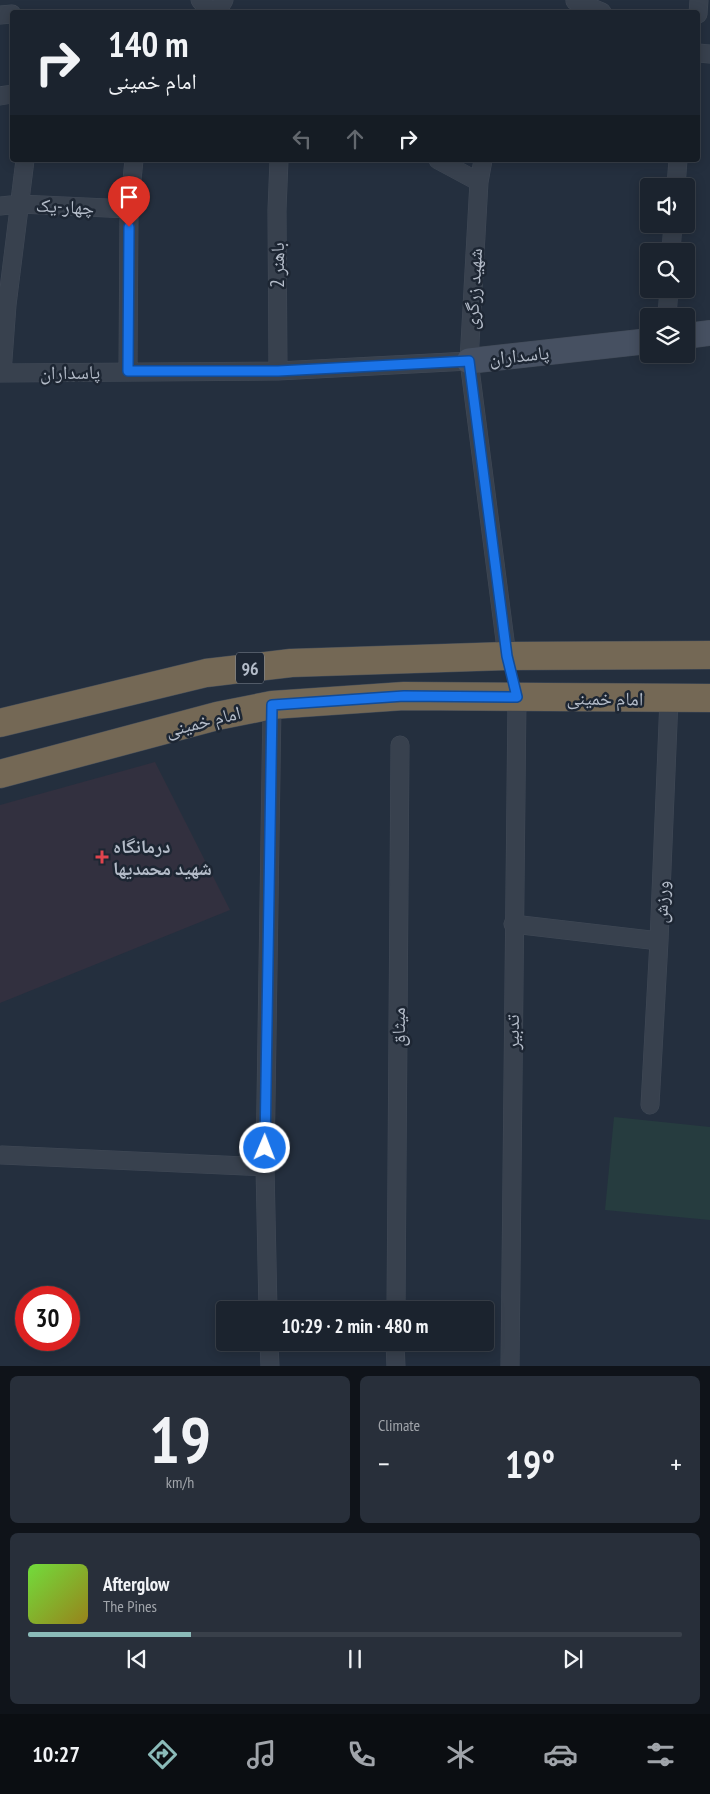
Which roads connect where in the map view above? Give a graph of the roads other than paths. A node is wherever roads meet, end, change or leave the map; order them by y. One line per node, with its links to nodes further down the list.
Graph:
1 (200, 0): 3 (street)
2 (575, 0): 4 (street)
3 (209, 10)
4 (598, 10)
5 (24, 162): 13 (street)
6 (134, 162): 15 (street)
7 (279, 162): 21 (street, باهنر 2)
8 (442, 162): 12 (street)
9 (483, 162): 12 (street, شهید زرگری)
10 (678, 162): 11 (street)
11 (677, 178)
12 (479, 182): 19 (street, شهید زرگری)
13 (20, 204): 14 (street, چهار-یک); 15 (street, چهار-یک); 22 (street)
14 (0, 206)
15 (130, 210): 20 (street)
16 (710, 334): 17 (street)
17 (695, 335)
18 (640, 342): 19 (street, پاسداران)
19 (469, 361): 21 (street, پاسداران); 24 (street, شهید زرگری)
20 (128, 371): 21 (street, پاسداران); 22 (street, پاسداران)
21 (278, 371)
22 (1, 373)
23 (710, 655): 24 (highway, 96)
24 (507, 656): 25 (highway); 29 (highway, 96)
25 (517, 697): 27 (highway, امام خمینی / 96); 28 (highway, امام خمینی / 96); 32 (street, تدبیر)
26 (710, 698): 27 (highway, امام خمینی / 96)
27 (669, 699): 33 (street, ورزش)
28 (272, 705): 31 (highway, امام خمینی / 96); 36 (street)
29 (0, 723)
30 (400, 745): 38 (street, میثاق)
31 (0, 774)
32 (513, 924): 33 (street); 43 (street, تدبیر)
33 (659, 941): 34 (street, ورزش)
34 (650, 1105)
35 (2, 1155): 36 (street)
36 (264, 1167): 37 (street)
37 (268, 1301)
38 (396, 1301)
39 (269, 1351): 41 (street)
40 (395, 1351): 42 (street)
41 (270, 1366)
42 (396, 1366)
43 (510, 1366)

